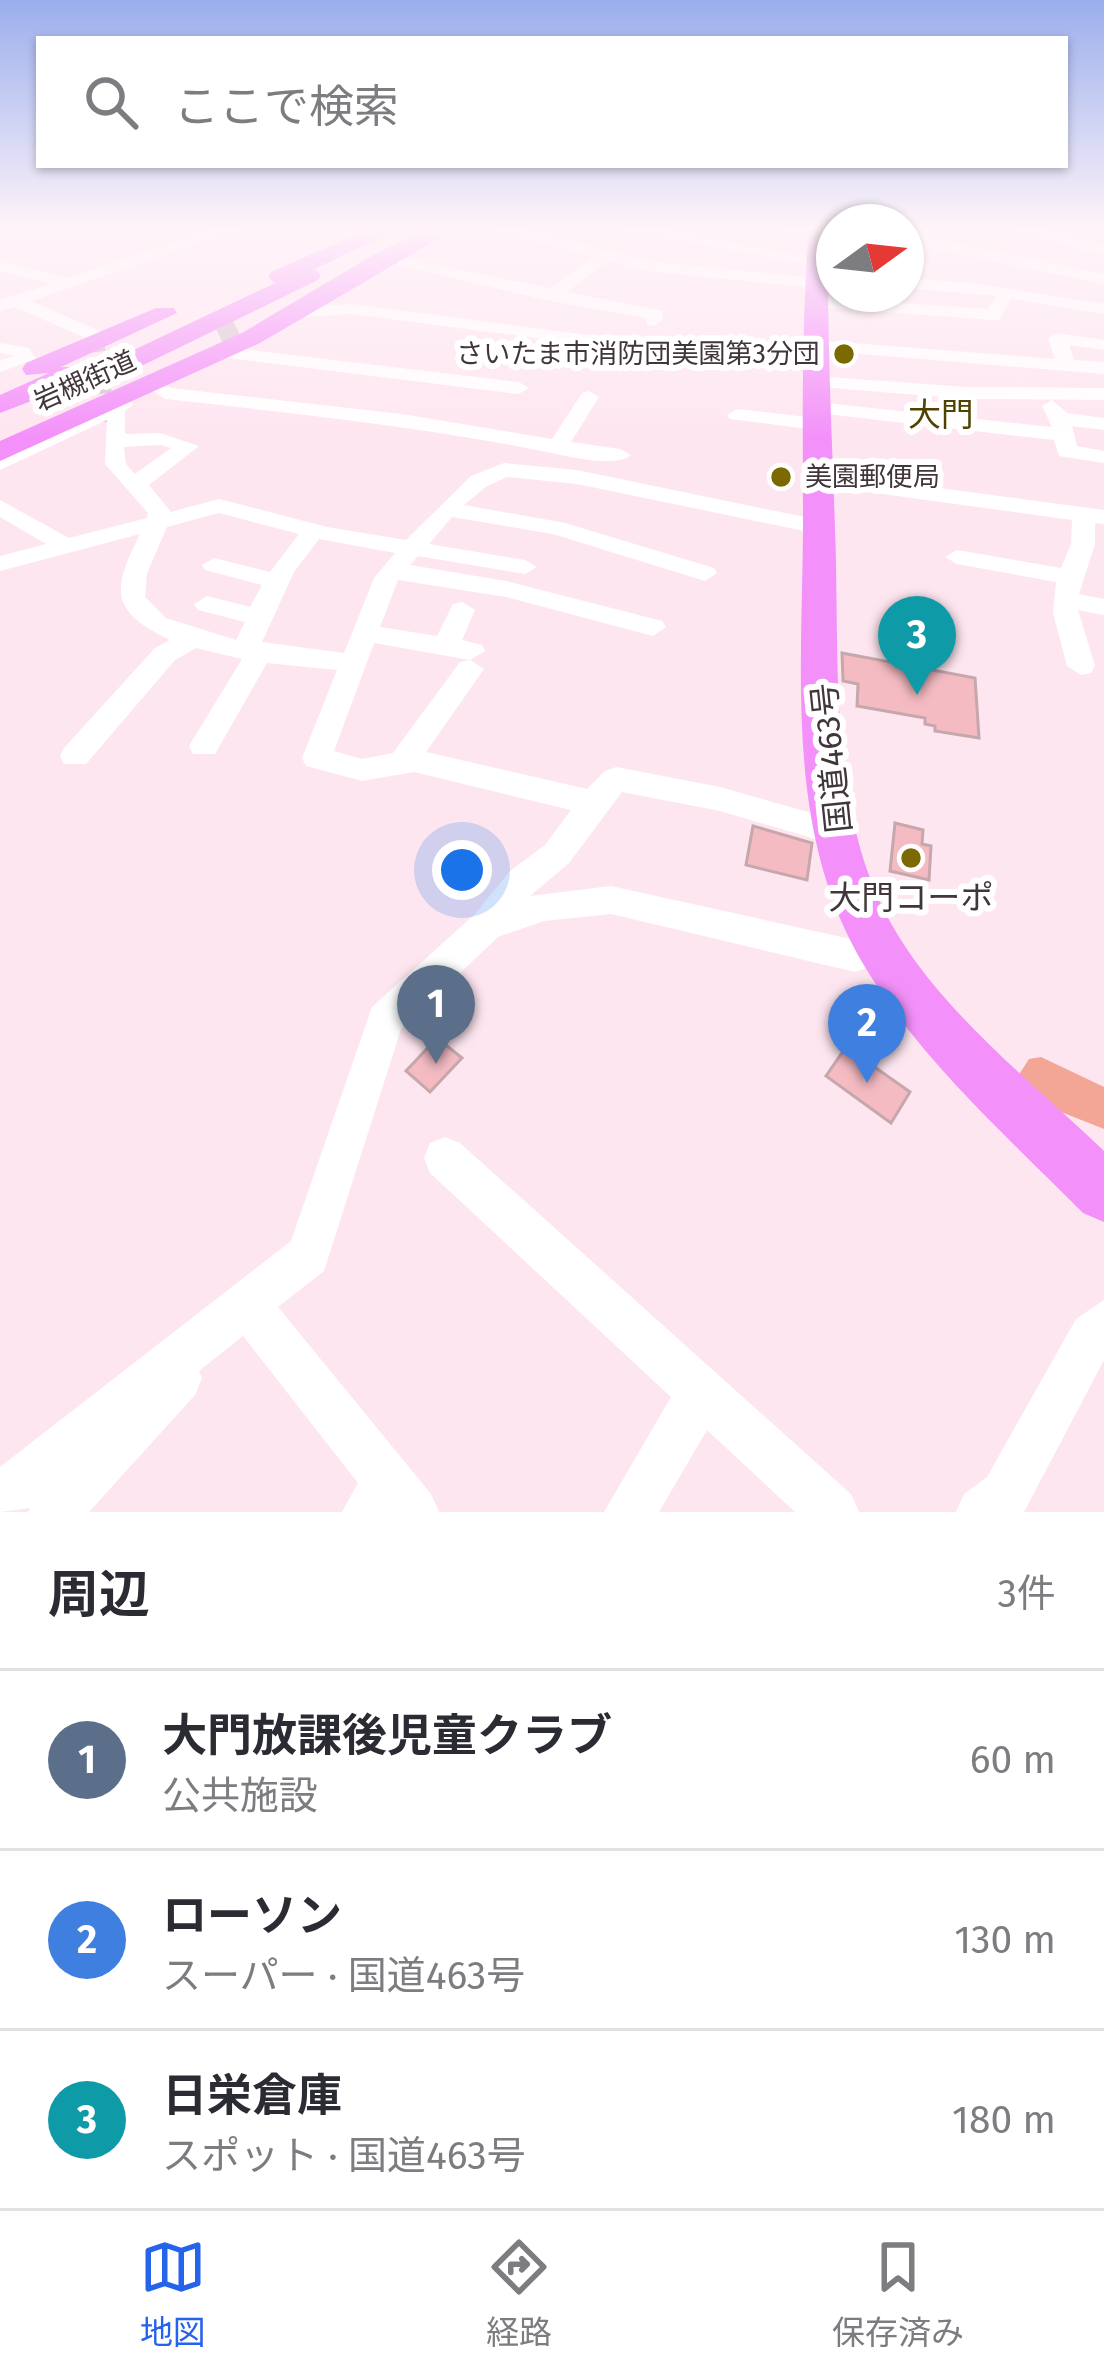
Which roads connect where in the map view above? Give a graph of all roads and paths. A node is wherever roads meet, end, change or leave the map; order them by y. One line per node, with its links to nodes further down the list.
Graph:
1 (57, 299): 16 (street)
2 (258, 299): 33 (highway)
3 (275, 299): 38 (highway)
4 (291, 299): 17 (highway)
5 (319, 299): 13 (highway, 岩槻街道)
6 (564, 299): 15 (street)
7 (946, 299): 8 (street)
8 (1003, 299)
9 (1043, 299): 12 (street)
10 (193, 300): 16 (highway, 岩槻街道)
11 (9, 304): 16 (street)
12 (1104, 309)
13 (303, 310): 17 (street); 19 (street); 41 (highway, 岩槻街道)
14 (816, 312): 28 (highway, 国道463号)
15 (653, 321)
16 (100, 340): 25 (highway, 岩槻街道)
17 (230, 340): 21 (street); 26 (street); 38 (highway)
18 (1104, 345): 22 (street)
19 (634, 346)
20 (0, 348): 23 (street)
21 (300, 362): 27 (street); 32 (street)
22 (1067, 365): 24 (street); 28 (street)
23 (0, 366)
24 (1104, 368)
25 (0, 386)
26 (158, 388): 32 (street); 35 (street)
27 (519, 388)
28 (815, 390): 30 (street); 34 (street); 37 (street); 46 (highway, 国道463号)
29 (1104, 394): 30 (street)
30 (1048, 395): 37 (street)
31 (590, 397): 40 (street)
32 (251, 398): 35 (street); 39 (street)
33 (0, 405)
34 (736, 415)
35 (112, 422): 44 (street); 47 (street); 47 (street); 51 (street)
36 (1104, 424): 37 (street)
37 (1060, 426): 43 (street)
38 (0, 428)
39 (522, 443): 40 (street); 45 (street)
40 (557, 448): 42 (street)
41 (0, 452)
42 (620, 455)
43 (1104, 458)
44 (0, 464)
45 (504, 470): 49 (street); 52 (street)
46 (818, 479): 50 (street); 52 (highway, 国道463号)
47 (133, 486): 51 (street)
48 (0, 507): 54 (street)
49 (446, 509): 55 (street); 62 (street)
50 (1093, 516): 56 (street)
51 (159, 518): 53 (street); 54 (street); 71 (street)
52 (819, 527): 80 (highway, 国道463号)
53 (314, 530): 55 (street); 63 (street)
54 (62, 544): 58 (street)
55 (412, 546): 60 (street); 61 (street)
56 (1095, 549): 64 (street)
57 (957, 557): 64 (street)
58 (0, 564)
59 (214, 565): 63 (street)
60 (524, 567)
61 (393, 570): 69 (street); 70 (street)
62 (705, 573)
63 (276, 581): 68 (street)
64 (1068, 588): 66 (street); 73 (street)
65 (207, 604): 68 (street)
66 (1104, 607)
67 (462, 610): 74 (street)
68 (256, 616): 72 (street)
69 (652, 627)
70 (365, 633): 74 (street); 75 (street)
71 (194, 639): 72 (street); 77 (street)
72 (252, 650): 75 (street); 76 (street)
73 (1086, 653)
74 (463, 656): 78 (street)
75 (353, 663): 78 (street)
76 (204, 746)
77 (75, 756)
78 (402, 763): 79 (street)
79 (593, 802): 80 (street); 81 (street)
80 (836, 832): 82 (highway, 国道463号)
81 (487, 926): 82 (street); 85 (street)
82 (880, 949): 84 (highway, 国道463号)
83 (445, 1158): 87 (street)
84 (1104, 1192)
85 (246, 1304): 88 (street); 89 (street); 90 (street)
86 (1104, 1323): 93 (street)
87 (701, 1394): 91 (street); 92 (street)
88 (0, 1499)
89 (389, 1503)
90 (54, 1512)
91 (630, 1512)
92 (832, 1512)
93 (982, 1512)

